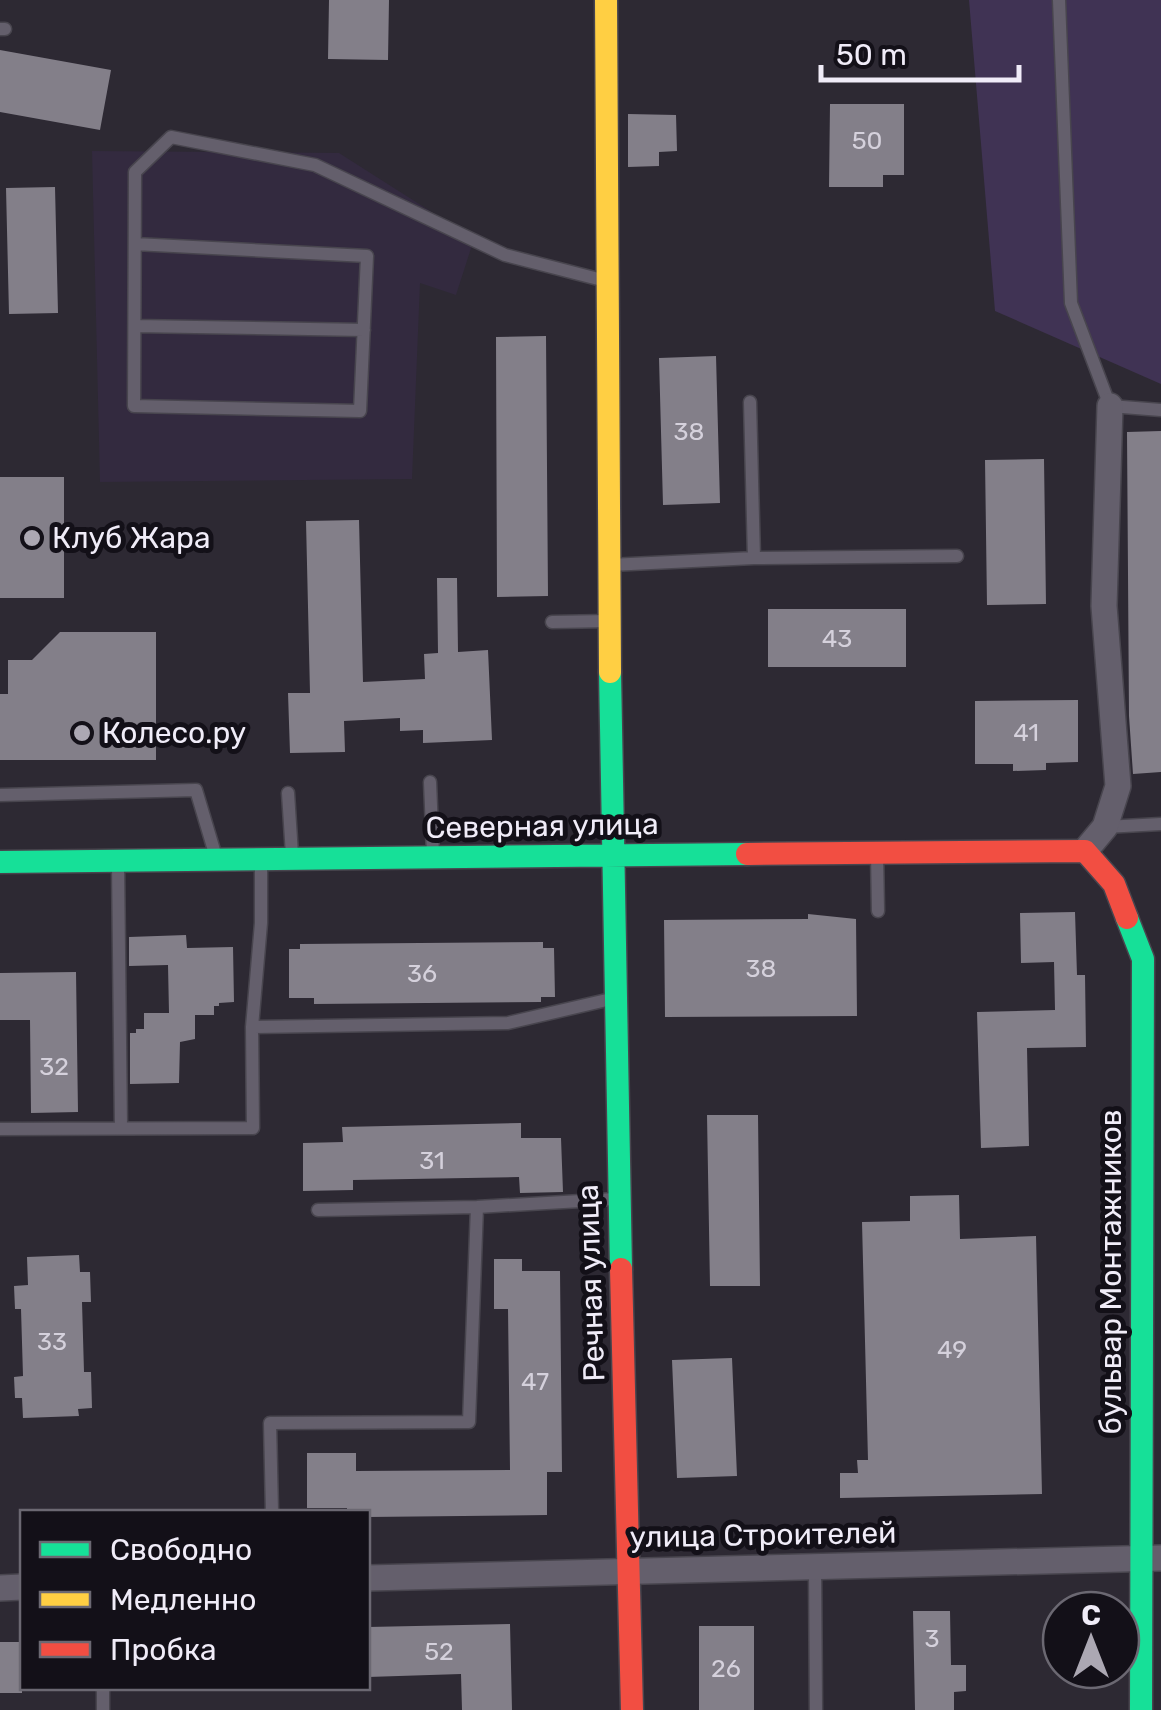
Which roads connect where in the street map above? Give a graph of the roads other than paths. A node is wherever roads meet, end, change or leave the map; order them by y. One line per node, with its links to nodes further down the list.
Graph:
1 (606, 0): 4 (street, Речная улица)
2 (1060, 0): 8 (lane)
3 (135, 244): 4 (lane); 5 (lane); 6 (lane)
4 (608, 281): 12 (street, Речная улица)
5 (135, 326): 6 (lane); 6 (lane)
6 (364, 330)
7 (750, 402): 11 (lane)
8 (1110, 406): 9 (lane); 19 (street)
9 (1161, 410)
10 (957, 556): 11 (lane)
11 (754, 558): 12 (lane)
12 (610, 565): 13 (street, Речная улица)
13 (610, 621): 14 (lane); 22 (street, Речная улица)
14 (552, 622)
15 (430, 782): 23 (lane)
16 (288, 793): 26 (lane)
17 (0, 794): 24 (lane)
18 (1161, 824): 19 (lane)
19 (1105, 827): 20 (street)
20 (1084, 851): 21 (street, Северная улица); 38 (street, бульвар Монтажников)
21 (877, 853): 22 (street, Северная улица); 29 (lane)
22 (611, 854): 23 (street, Северная улица); 30 (street, Речная улица)
23 (434, 857): 26 (street, Северная улица)
24 (217, 859): 25 (street, Северная улица); 28 (street, Северная улица)
25 (261, 859): 26 (street, Северная улица); 31 (lane)
26 (292, 859)
27 (0, 862): 28 (street, Северная улица)
28 (118, 862): 32 (lane)
29 (878, 911)
30 (614, 998): 31 (lane); 34 (street, Речная улица)
31 (252, 1027): 32 (lane)
32 (121, 1128): 33 (lane)
33 (0, 1129)
34 (618, 1199): 35 (lane); 40 (street, Речная улица)
35 (477, 1207): 36 (lane); 37 (lane)
36 (318, 1210)
37 (272, 1510)
38 (1151, 1558): 39 (street, улица Строителей); 44 (street, бульвар Монтажников)
39 (815, 1568): 40 (street, улица Строителей); 43 (lane)
40 (630, 1571): 41 (street, улица Строителей); 42 (street, Речная улица)
41 (370, 1578)
42 (632, 1710)
43 (816, 1710)
44 (1141, 1710)

